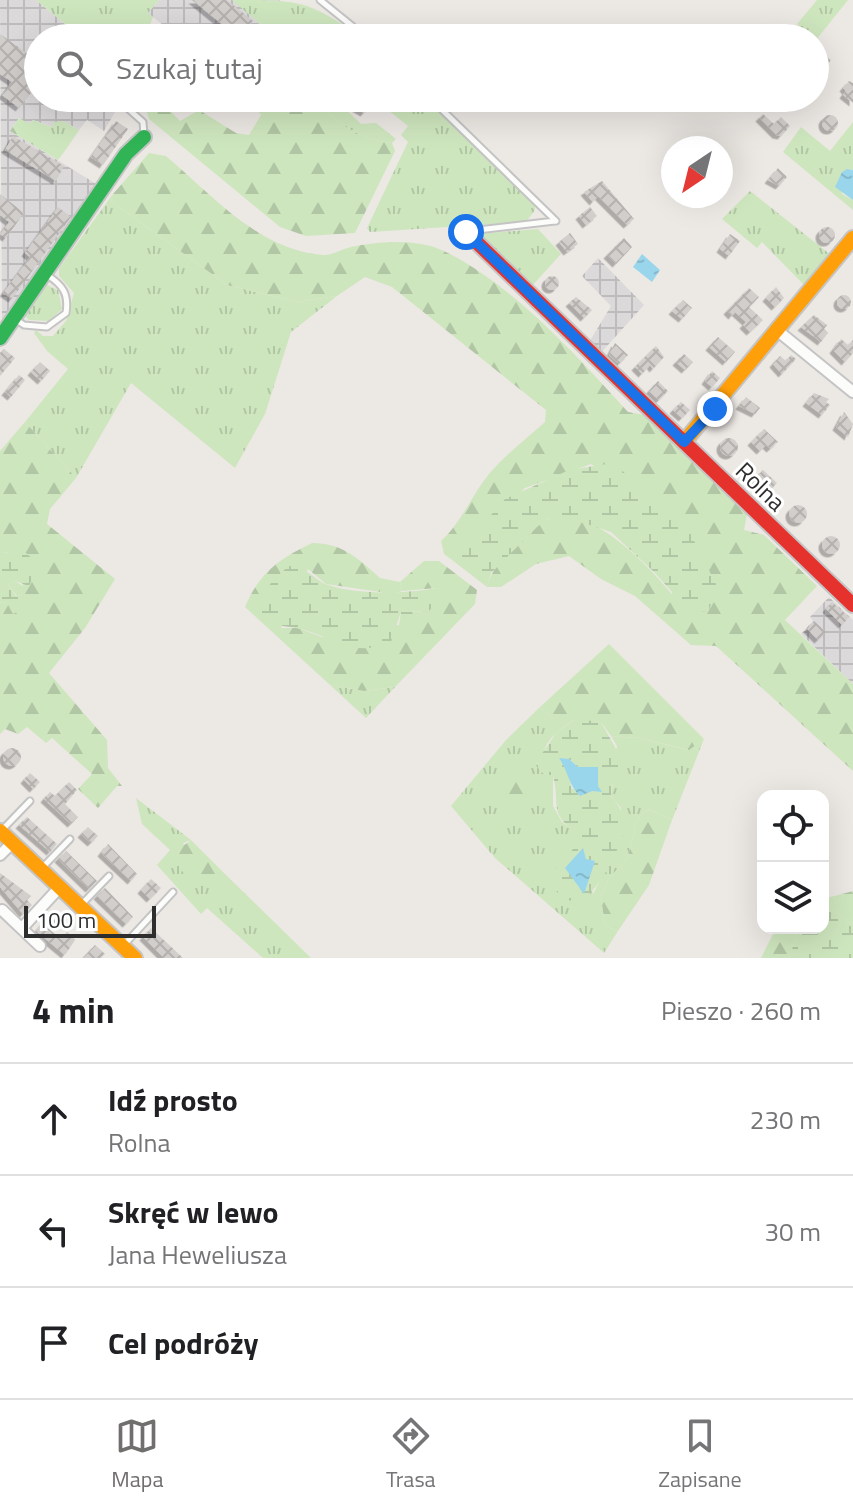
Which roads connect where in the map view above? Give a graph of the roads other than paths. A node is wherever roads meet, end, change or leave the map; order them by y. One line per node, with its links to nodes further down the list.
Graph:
1 (320, 0): 2 (lane)
2 (350, 24)
3 (132, 112): 5 (lane)
4 (444, 112): 6 (lane)
5 (144, 137): 8 (street)
6 (466, 232): 13 (street, Rolna)
7 (853, 238): 10 (street)
8 (43, 273): 9 (street); 9 (lane)
9 (14, 318): 11 (street)
10 (778, 331): 12 (street); 13 (street)
11 (0, 338)
12 (853, 392)
13 (684, 442): 14 (street, Rolna)
14 (853, 605)
15 (30, 801): 16 (lane)
16 (4, 835): 18 (street); 19 (street)
17 (70, 839): 19 (lane)
18 (0, 855)
19 (40, 869): 21 (street)
20 (109, 876): 23 (lane)
21 (59, 888): 23 (street); 25 (street)
22 (173, 892): 27 (lane)
23 (79, 906): 27 (street)
24 (2, 910): 25 (street)
25 (22, 928): 26 (street)
26 (40, 946)
27 (122, 946): 28 (street)
28 (134, 958)

